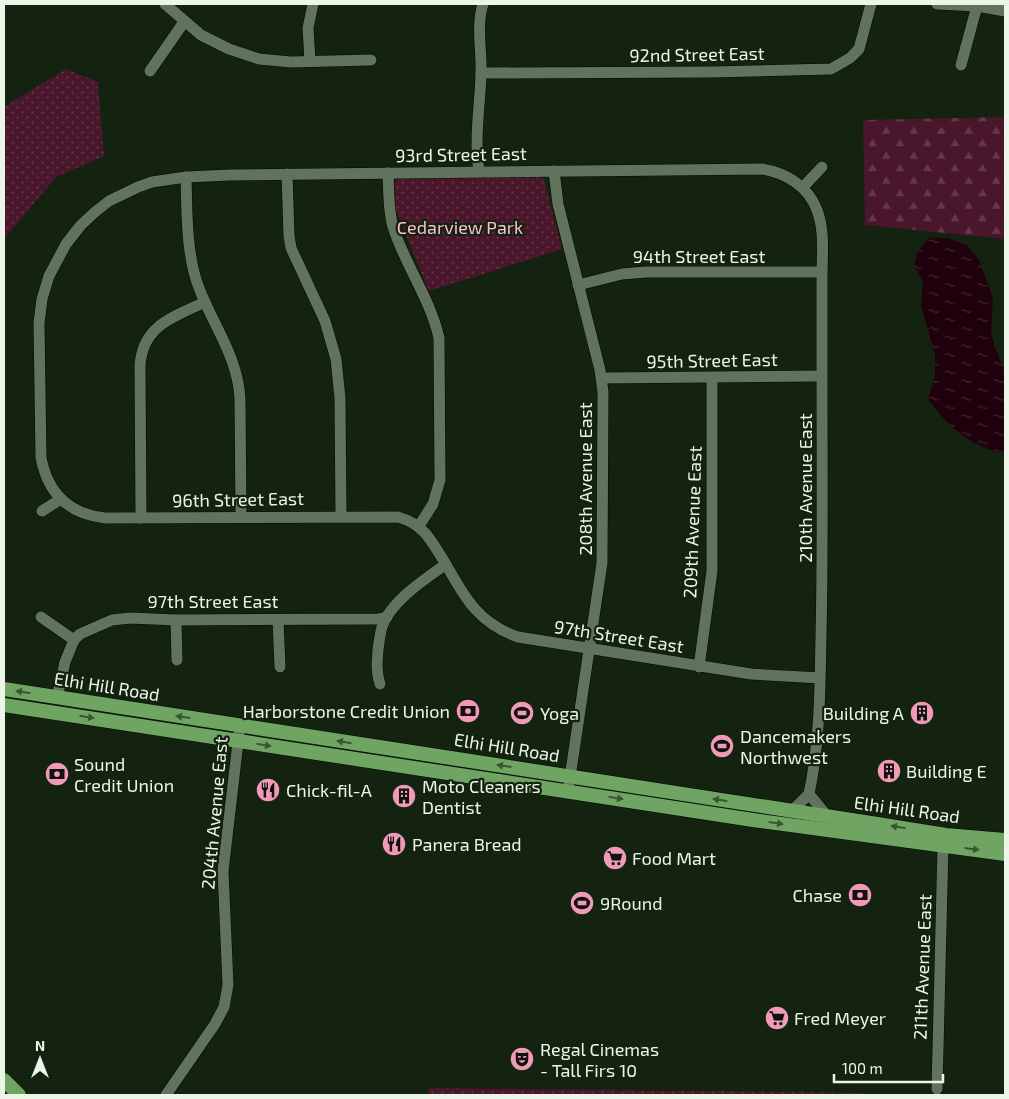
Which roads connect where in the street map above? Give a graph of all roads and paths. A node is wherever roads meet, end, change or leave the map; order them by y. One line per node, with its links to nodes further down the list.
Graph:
1 (165, 4): 8 (street)
2 (313, 4): 10 (street)
3 (483, 4): 13 (street)
4 (871, 4): 13 (street, 92nd Street East)
5 (937, 4): 6 (street)
6 (977, 6): 7 (street); 11 (street)
7 (1005, 10)
8 (184, 22): 10 (street); 12 (street)
9 (371, 60): 10 (street)
10 (310, 61)
11 (961, 65)
12 (150, 71)
13 (481, 73): 16 (street)
14 (822, 167): 20 (street)
15 (554, 171): 16 (street, 93rd Street East); 20 (street, 93rd Street East); 22 (street, 208th Avenue East)
16 (479, 172): 17 (street, 93rd Street East)
17 (388, 173): 18 (street, 93rd Street East); 32 (street)
18 (287, 174): 19 (street, 93rd Street East); 29 (street)
19 (186, 176): 23 (street); 27 (street, 93rd Street East)
20 (802, 187): 21 (street, 210th Avenue East)
21 (822, 272): 22 (street, 94th Street East); 24 (street, 210th Avenue East)
22 (578, 285): 25 (street, 208th Avenue East)
23 (205, 302): 30 (street); 31 (street)
24 (822, 376): 26 (street, 95th Street East); 43 (street, 210th Avenue East)
25 (602, 378): 26 (street, 95th Street East); 39 (street, 208th Avenue East)
26 (712, 378): 42 (street, 209th Avenue East)
27 (61, 499): 28 (street); 31 (street, 96th Street East)
28 (42, 511)
29 (342, 516): 30 (street, 96th Street East); 32 (street, 96th Street East)
30 (241, 517): 31 (street, 96th Street East)
31 (141, 518)
32 (419, 526): 33 (street, 97th Street East)
33 (445, 565): 35 (street); 39 (street, 97th Street East)
34 (41, 617): 38 (street)
35 (387, 617): 37 (street, 97th Street East); 44 (street)
36 (176, 620): 37 (street, 97th Street East); 38 (street, 97th Street East); 40 (street)
37 (278, 620): 41 (street)
38 (74, 640): 46 (street)
39 (589, 649): 42 (street, 97th Street East); 50 (street, 208th Avenue East)
40 (177, 660)
41 (280, 667)
42 (699, 667): 43 (street, 97th Street East)
43 (820, 678): 52 (street, 210th Avenue East)
44 (380, 684)
45 (4, 689): 46 (main road, Elhi Hill Road, one-way to 45)
46 (57, 698): 48 (main road, Elhi Hill Road, one-way to 46)
47 (4, 705): 49 (main road, Elhi Hill Road, one-way to 49)
48 (240, 725): 49 (street, 204th Avenue East); 50 (main road, Elhi Hill Road, one-way to 48)
49 (239, 741): 51 (main road, Elhi Hill Road, one-way to 51); 61 (street, 204th Avenue East)
50 (570, 776): 51 (street, 208th Avenue East); 53 (main road, Elhi Hill Road, one-way to 50)
51 (568, 790): 56 (main road, Elhi Hill Road, one-way to 56)
52 (809, 794): 53 (street); 54 (street)
53 (792, 811): 54 (main road, Elhi Hill Road)
54 (827, 816): 55 (main road, Elhi Hill Road, one-way to 54)
55 (1005, 840)
56 (943, 846): 57 (main road, Elhi Hill Road, one-way to 57); 59 (street, 211th Avenue East)
57 (1005, 854)
58 (4, 1080): 60 (main road)
59 (937, 1089)
60 (19, 1095)
61 (166, 1095)

